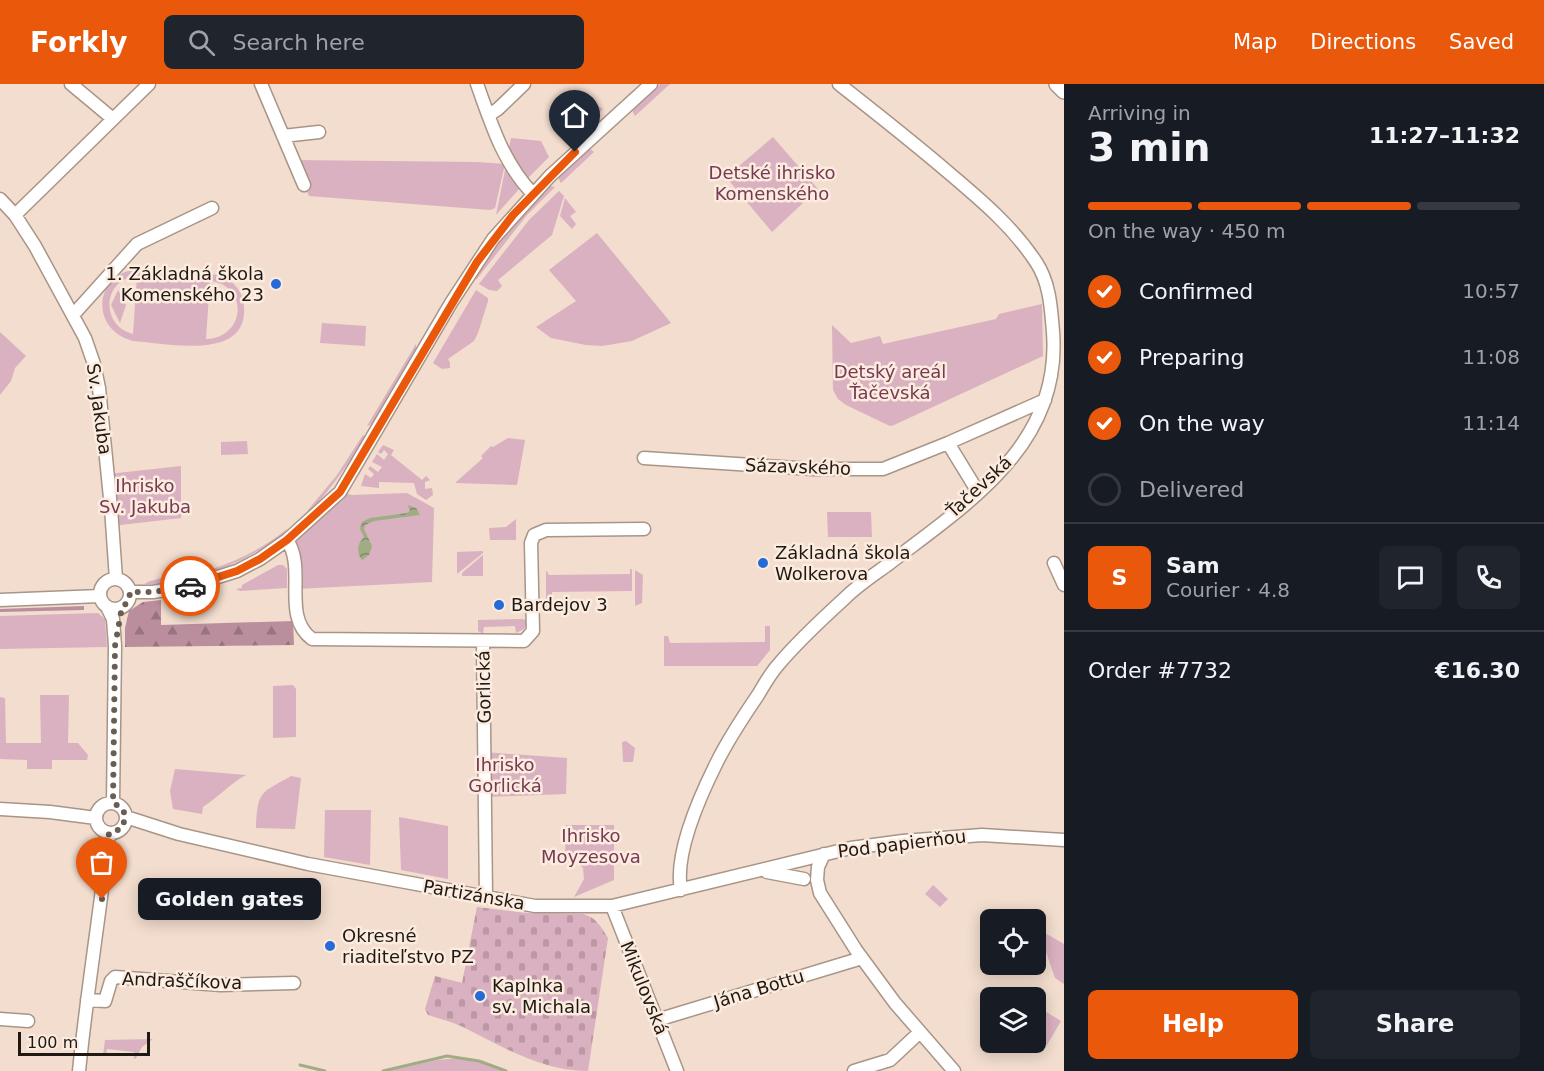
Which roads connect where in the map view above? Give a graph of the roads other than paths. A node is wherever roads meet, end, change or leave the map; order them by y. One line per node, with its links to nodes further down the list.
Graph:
1 (71, 84): 11 (street)
2 (149, 84): 11 (street)
3 (261, 84): 13 (street)
4 (477, 84): 10 (street)
5 (524, 84): 10 (street)
6 (651, 84): 15 (street)
7 (839, 84): 20 (street, Ťačevská)
8 (1057, 84): 9 (main road)
9 (1064, 91)
10 (489, 116): 15 (street)
11 (113, 119): 18 (street)
12 (319, 132): 13 (street)
13 (283, 136): 14 (street)
14 (304, 185)
15 (533, 194): 25 (street)
16 (0, 200): 18 (street, Sv. Jakuba)
17 (212, 208): 19 (street)
18 (15, 215): 19 (street, Sv. Jakuba)
19 (73, 315): 27 (street, Sv. Jakuba)
20 (1045, 400): 21 (street, Sázavského); 23 (street, Ťačevská)
21 (948, 443): 22 (street, Sázavského); 23 (street)
22 (644, 458)
23 (978, 492): 46 (street, Ťačevská)
24 (644, 529): 34 (street)
25 (287, 540): 29 (street); 34 (street, Gorlická)
26 (1054, 563): 28 (street)
27 (116, 579): 29 (street); 30 (street)
28 (1064, 585)
29 (130, 592): 32 (street)
30 (100, 596): 31 (street); 33 (street)
31 (0, 600)
32 (122, 607): 33 (street); 35 (street)
33 (107, 608): 35 (street)
34 (483, 641): 48 (street, Gorlická)
35 (115, 646): 36 (street)
36 (113, 803): 38 (street); 39 (street)
37 (0, 809): 39 (street)
38 (126, 817): 40 (street); 48 (street, Partizánska)
39 (96, 818): 40 (street)
40 (109, 833): 52 (street)
41 (1064, 840): 42 (street, Pod papierňou)
42 (824, 854): 43 (street, Partizánska); 47 (street, Pod papierňou)
43 (803, 860): 44 (street, Partizánska); 45 (street)
44 (756, 871): 45 (street); 46 (street, Partizánska)
45 (804, 879): 47 (street)
46 (681, 890): 49 (street, Partizánska)
47 (820, 893): 50 (street)
48 (486, 897): 49 (street, Partizánska)
49 (612, 906): 54 (street, Mikulovská)
50 (862, 958): 54 (street, Jána Bottu); 56 (street)
51 (294, 983): 52 (street, Andraščíkova)
52 (87, 1000): 57 (street)
53 (0, 1019): 55 (street)
54 (657, 1020): 58 (street, Mikulovská)
55 (28, 1021)
56 (920, 1032): 59 (street); 60 (street)
57 (79, 1071)
58 (677, 1071)
59 (854, 1071)
60 (954, 1071)

